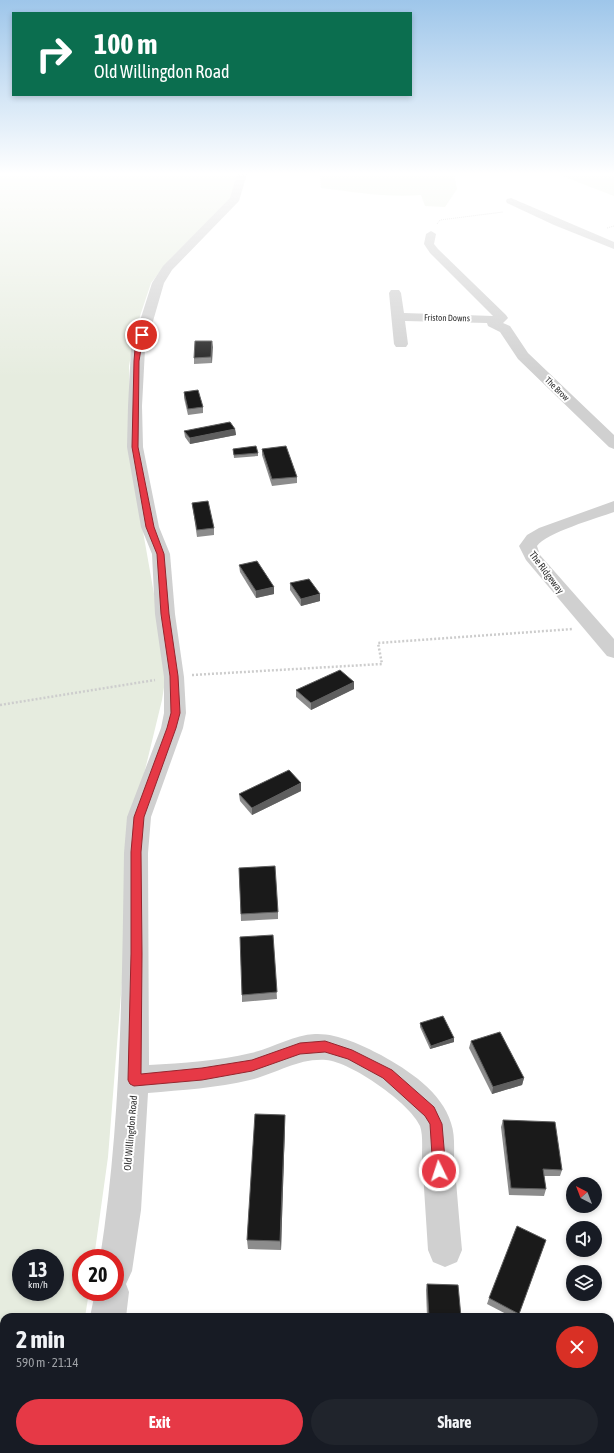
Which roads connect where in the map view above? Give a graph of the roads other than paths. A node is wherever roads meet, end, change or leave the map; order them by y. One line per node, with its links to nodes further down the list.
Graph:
1 (192, 242): 12 (street, Old Willingdon Road)
2 (429, 242): 7 (street, The Brow)
3 (604, 242): 4 (street)
4 (614, 246)
5 (395, 293): 6 (street)
6 (398, 317): 7 (street, Friston Downs); 8 (street)
7 (501, 322): 9 (street, The Brow)
8 (401, 344)
9 (614, 444)
10 (614, 506): 11 (street, The Ridgeway)
11 (614, 652)
12 (134, 1080): 13 (street, Old Willingdon Road); 14 (street)
13 (118, 1249)
14 (444, 1250)
15 (111, 1301): 16 (street)
16 (109, 1313)

